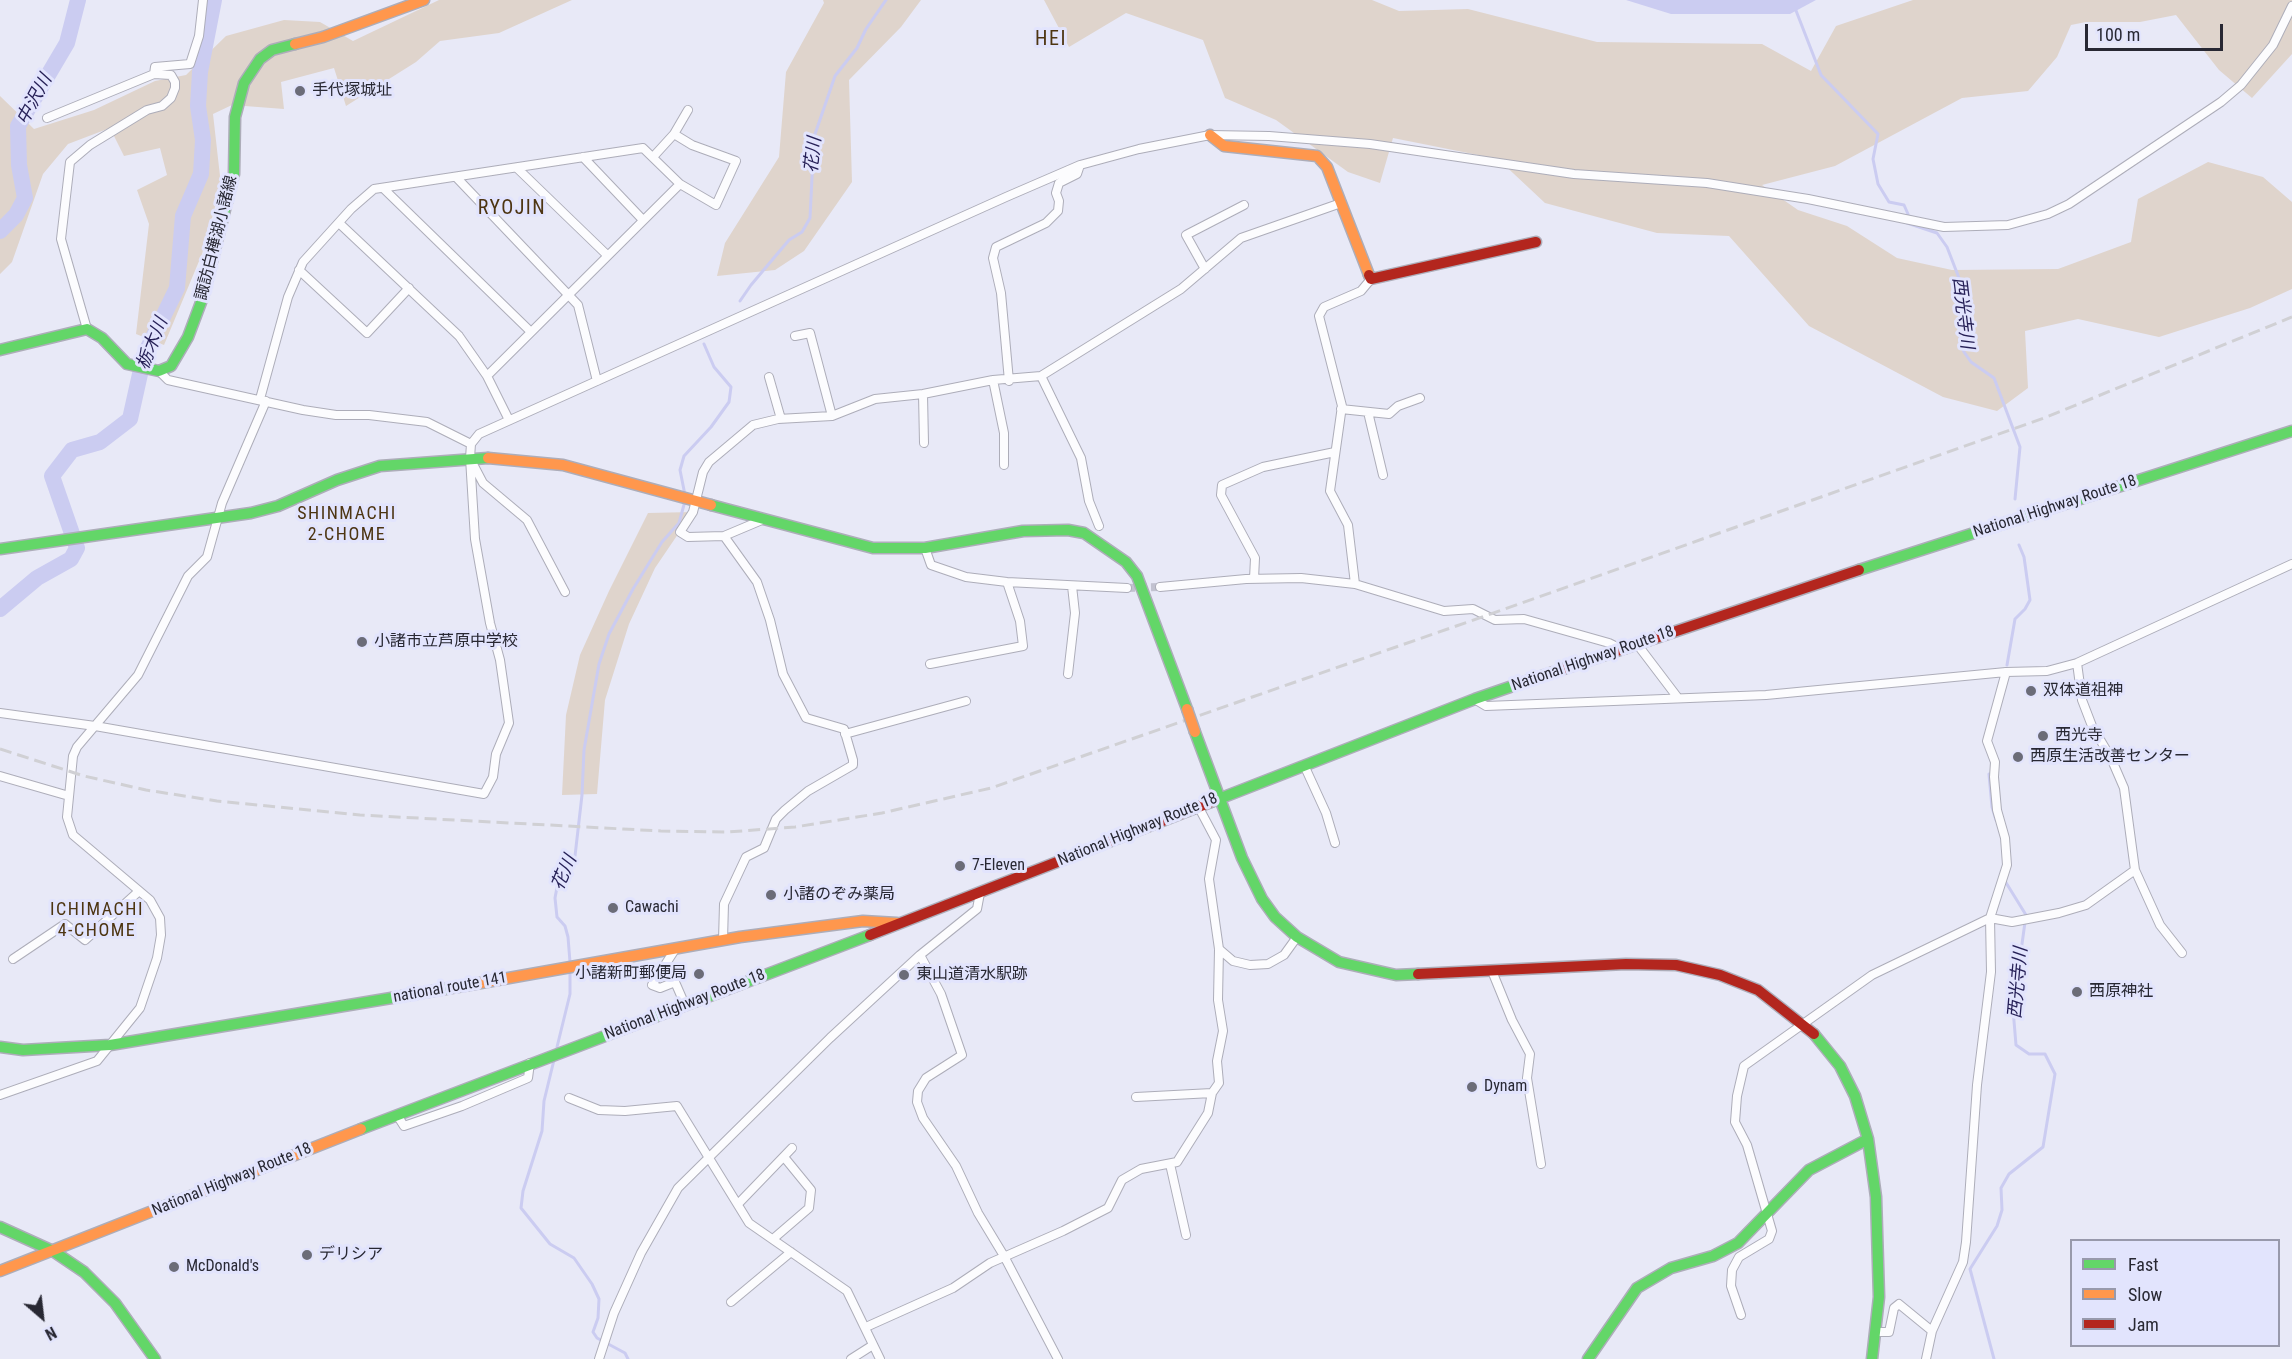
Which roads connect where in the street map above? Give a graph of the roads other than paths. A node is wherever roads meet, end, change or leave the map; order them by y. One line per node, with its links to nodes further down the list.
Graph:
1 (202, 0): 4 (street)
2 (424, 0): 31 (main road, 諏訪白樺湖小諸線)
3 (2292, 6): 8 (street)
4 (154, 74): 6 (street); 27 (street)
5 (688, 110): 7 (street)
6 (47, 118)
7 (674, 134): 10 (street); 14 (street)
8 (1210, 135): 11 (street); 16 (main road)
9 (583, 157): 10 (street); 12 (street); 18 (street)
10 (653, 157): 14 (street)
11 (1080, 165): 36 (street); 37 (street)
12 (517, 168): 13 (street); 21 (street)
13 (456, 177): 15 (street); 26 (street)
14 (680, 184): 18 (street)
15 (384, 189): 19 (street); 28 (street)
16 (1341, 203): 22 (street); 24 (main road)
17 (1244, 205): 22 (street)
18 (642, 219): 21 (street)
19 (339, 223): 23 (street); 25 (street)
20 (1536, 242): 24 (main road)
21 (606, 254): 26 (street)
22 (1205, 269): 33 (street)
23 (299, 270): 25 (street); 40 (street)
24 (1371, 279): 41 (street)
25 (409, 288): 32 (street)
26 (568, 293): 28 (street); 36 (street)
27 (87, 329): 30 (main road); 31 (main road)
28 (530, 331): 32 (street)
29 (795, 336): 43 (street)
30 (0, 350)
31 (159, 370): 40 (street)
32 (487, 375): 45 (street)
33 (1041, 376): 37 (street); 56 (street)
34 (769, 377): 44 (street)
35 (993, 380): 37 (street); 38 (street); 51 (street)
36 (597, 381): 45 (street)
37 (1009, 381)
38 (923, 394): 43 (street); 47 (street)
39 (1420, 398): 42 (street)
40 (263, 400): 48 (street); 54 (street)
41 (1341, 410): 42 (street); 49 (street)
42 (1368, 412): 52 (street)
43 (831, 416): 44 (street)
44 (781, 419): 53 (street)
45 (509, 420): 48 (street)
46 (2292, 431): 68 (main road, National Highway Route 18)
47 (924, 443)
48 (471, 444): 50 (street)
49 (1335, 452): 61 (street); 63 (street)
50 (470, 458): 53 (main road); 54 (main road); 67 (street); 78 (street)
51 (1004, 465)
52 (1383, 475)
53 (692, 500): 55 (main road); 57 (street)
54 (216, 520): 59 (main road); 78 (street)
55 (762, 520): 57 (street); 58 (main road)
56 (1099, 526)
57 (724, 536): 79 (street)
58 (925, 548): 62 (street); 83 (main road, bridge)
59 (0, 549)
60 (2292, 564): 70 (street)
61 (1254, 579): 63 (street); 65 (street)
62 (1007, 582): 64 (street); 71 (street)
63 (1355, 584): 69 (street)
64 (1072, 586): 66 (street); 73 (street)
65 (1160, 587)
66 (1127, 588)
67 (566, 592)
68 (1637, 644): 69 (main road, National Highway Route 18); 74 (street)
69 (1621, 650): 75 (main road, National Highway Route 18)
70 (2077, 663): 72 (street); 86 (street)
71 (930, 664)
72 (2006, 672): 74 (street); 89 (street)
73 (1068, 674)
74 (1678, 698): 75 (street)
75 (1475, 699): 80 (main road, National Highway Route 18)
76 (966, 701): 79 (street)
77 (0, 712): 78 (street)
78 (95, 726): 82 (street)
79 (845, 734): 93 (street)
80 (1304, 765): 83 (main road, National Highway Route 18); 85 (street)
81 (0, 776): 82 (street)
82 (69, 796): 87 (street)
83 (1220, 798): 84 (main road, National Highway Route 18); 92 (main road)
84 (1198, 806): 88 (main road, National Highway Route 18); 96 (street)
85 (1335, 843)
86 (2135, 870): 89 (street); 97 (street)
87 (138, 892): 99 (street); 103 (street)
88 (980, 893): 91 (main road, National Highway Route 18); 98 (street)
89 (1990, 918): 102 (street); 127 (street)
90 (843, 923): 91 (main road, national route 141); 93 (main road, national route 141); 94 (main road)
91 (900, 923): 94 (main road, National Highway Route 18)
92 (1297, 937): 96 (street); 100 (main road)
93 (723, 940): 95 (main road, national route 141)
94 (846, 945): 101 (main road, National Highway Route 18)
95 (675, 948): 101 (street); 103 (main road, national route 141)
96 (1219, 949): 105 (street)
97 (2182, 953)
98 (920, 955): 111 (street); 122 (street)
99 (13, 959)
100 (1492, 971): 102 (main road); 114 (street)
101 (685, 1005): 120 (main road, National Highway Route 18)
102 (1803, 1023): 109 (main road); 116 (street)
103 (110, 1045): 104 (main road, national route 141); 106 (street)
104 (0, 1047)
105 (1212, 1093): 107 (street); 113 (street)
106 (0, 1095)
107 (1136, 1097)
108 (569, 1098): 111 (street)
109 (1868, 1139): 116 (main road); 128 (main road)
110 (792, 1148): 112 (street)
111 (709, 1155): 115 (street); 131 (street)
112 (784, 1157): 115 (street); 119 (street)
113 (1170, 1164): 118 (street); 122 (street)
114 (1541, 1164)
115 (738, 1204): 119 (street)
116 (1766, 1216): 125 (street); 135 (main road)
117 (0, 1227): 120 (main road)
118 (1186, 1235)
119 (773, 1239): 121 (street)
120 (53, 1251): 123 (main road, National Highway Route 18); 130 (main road)
121 (792, 1252): 124 (street); 126 (street)
122 (1004, 1256): 126 (street); 134 (street)
123 (0, 1271)
124 (731, 1302)
125 (1740, 1315)
126 (866, 1327): 129 (street)
127 (1932, 1331): 128 (street); 137 (street)
128 (1877, 1332): 136 (main road)
129 (873, 1346): 132 (street); 133 (street)
130 (155, 1359)
131 (598, 1359)
132 (851, 1359)
133 (880, 1359)
134 (1058, 1359)
135 (1588, 1359)
136 (1872, 1359)
137 (1926, 1359)

